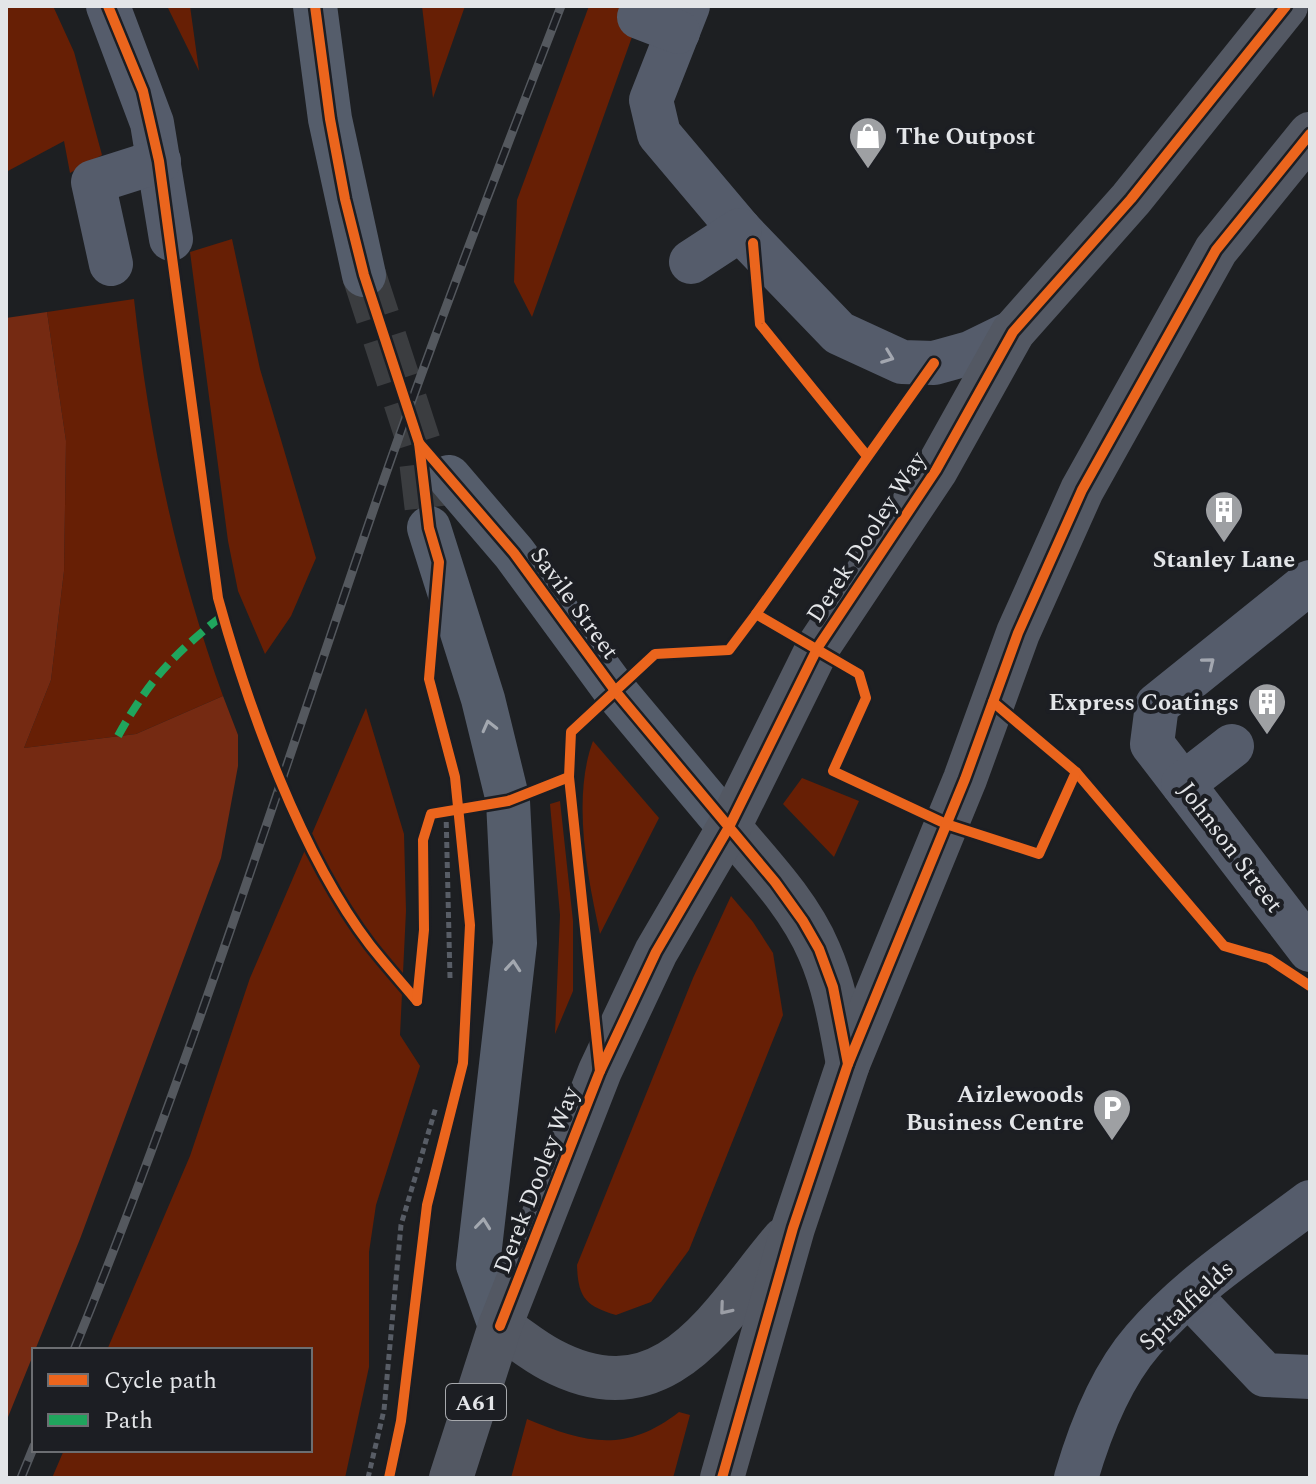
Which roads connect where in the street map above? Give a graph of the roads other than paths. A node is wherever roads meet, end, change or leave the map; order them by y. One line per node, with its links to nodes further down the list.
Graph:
1 (108, 6): 6 (street)
2 (315, 6): 11 (main road)
3 (1286, 6): 12 (highway, Derek Dooley Way / A61)
4 (668, 18): 7 (street)
5 (1310, 134): 20 (highway)
6 (159, 161): 8 (street); 10 (street)
7 (740, 230): 9 (street); 12 (street, one-way to 12)
8 (171, 239)
9 (691, 262)
10 (111, 264)
11 (364, 275)
12 (1013, 332): 18 (highway, Derek Dooley Way / A61)
13 (449, 477): 18 (main road, Savile Street)
14 (429, 528): 24 (main road, one-way to 14)
15 (1310, 582): 17 (street, Johnson Street, one-way to 15)
16 (1232, 746): 17 (street)
17 (1183, 784): 19 (street, Johnson Street)
18 (729, 827): 20 (highway); 24 (highway, Derek Dooley Way / A61)
19 (1310, 950)
20 (848, 1064): 22 (highway)
21 (1310, 1202): 23 (street, Spitalfields)
22 (793, 1228): 24 (highway, one-way to 24); 27 (highway)
23 (1189, 1295): 25 (street); 28 (street, Spitalfields)
24 (500, 1326): 26 (highway, Derek Dooley Way / A61)
25 (1310, 1377)
26 (451, 1478)
27 (722, 1478)
28 (1076, 1478)

